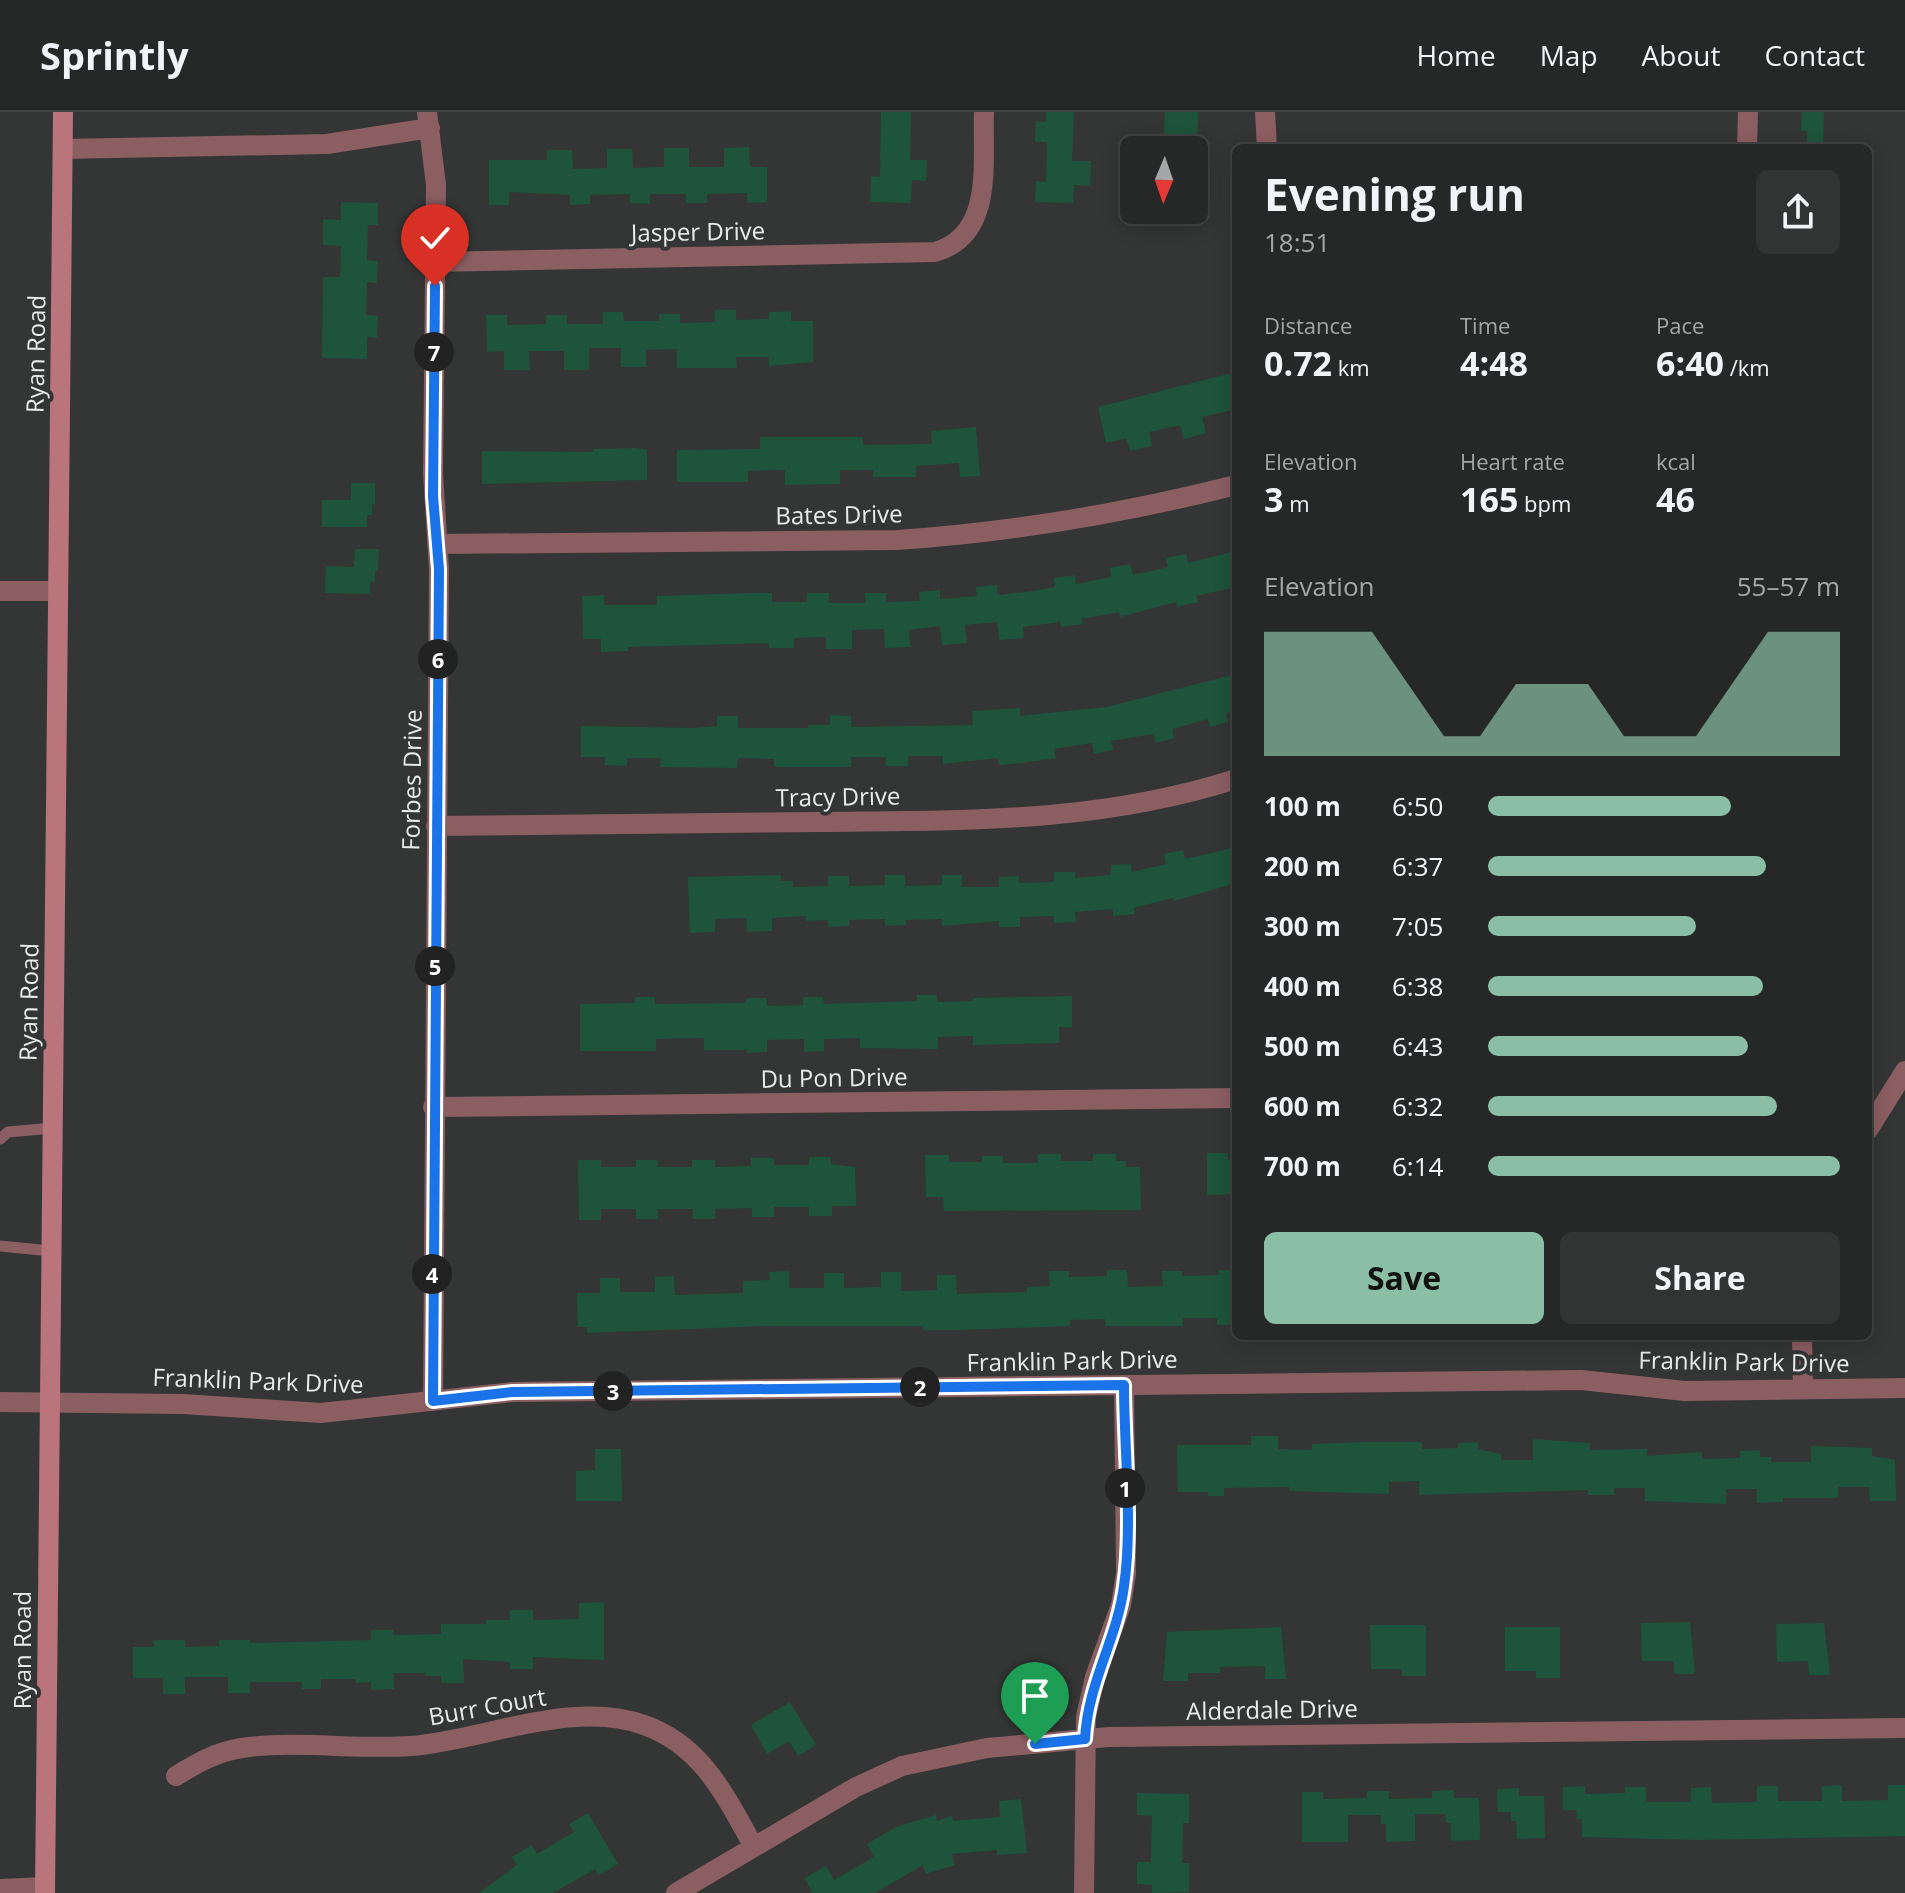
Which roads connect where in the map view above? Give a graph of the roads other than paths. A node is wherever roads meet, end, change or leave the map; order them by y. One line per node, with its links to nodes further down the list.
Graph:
1 (63, 112): 8 (main road, Ryan Road)
2 (984, 112): 9 (street, Jasper Drive)
3 (1265, 112): 6 (street)
4 (1748, 112): 7 (street)
5 (428, 120): 8 (street); 9 (street, Forbes Drive)
6 (1267, 144)
7 (1747, 144)
8 (63, 149): 13 (main road, Ryan Road)
9 (435, 262): 11 (street, Forbes Drive)
10 (1232, 486): 11 (street, Bates Drive)
11 (437, 544): 15 (street, Forbes Drive)
12 (0, 591): 13 (street)
13 (57, 591): 20 (main road, Ryan Road)
14 (1232, 780): 15 (street, Tracy Drive)
15 (436, 826): 18 (street, Forbes Drive)
16 (1905, 1071): 19 (street)
17 (1232, 1098): 18 (street, Du Pon Drive)
18 (433, 1107): 28 (street, Forbes Drive)
19 (1872, 1124)
20 (53, 1128): 21 (lane); 23 (main road, Ryan Road)
21 (3, 1133)
22 (0, 1246): 23 (lane)
23 (51, 1251): 30 (main road, Ryan Road)
24 (1802, 1340): 27 (street)
25 (1124, 1385): 27 (street, Franklin Park Drive); 28 (street, Franklin Park Drive); 32 (street)
26 (1905, 1388): 27 (street, Franklin Park Drive)
27 (1803, 1389)
28 (433, 1401): 30 (street, Franklin Park Drive)
29 (0, 1402): 30 (street, Franklin Park Drive)
30 (48, 1403): 36 (main road, Ryan Road)
31 (1905, 1728): 32 (street, Alderdale Drive)
32 (1085, 1739): 34 (street, Alderdale Drive); 38 (street)
33 (176, 1776): 34 (street, Burr Court)
34 (754, 1847): 37 (street, Alderdale Drive)
35 (0, 1889): 36 (street)
36 (45, 1890)
37 (676, 1893)
38 (1084, 1893)

